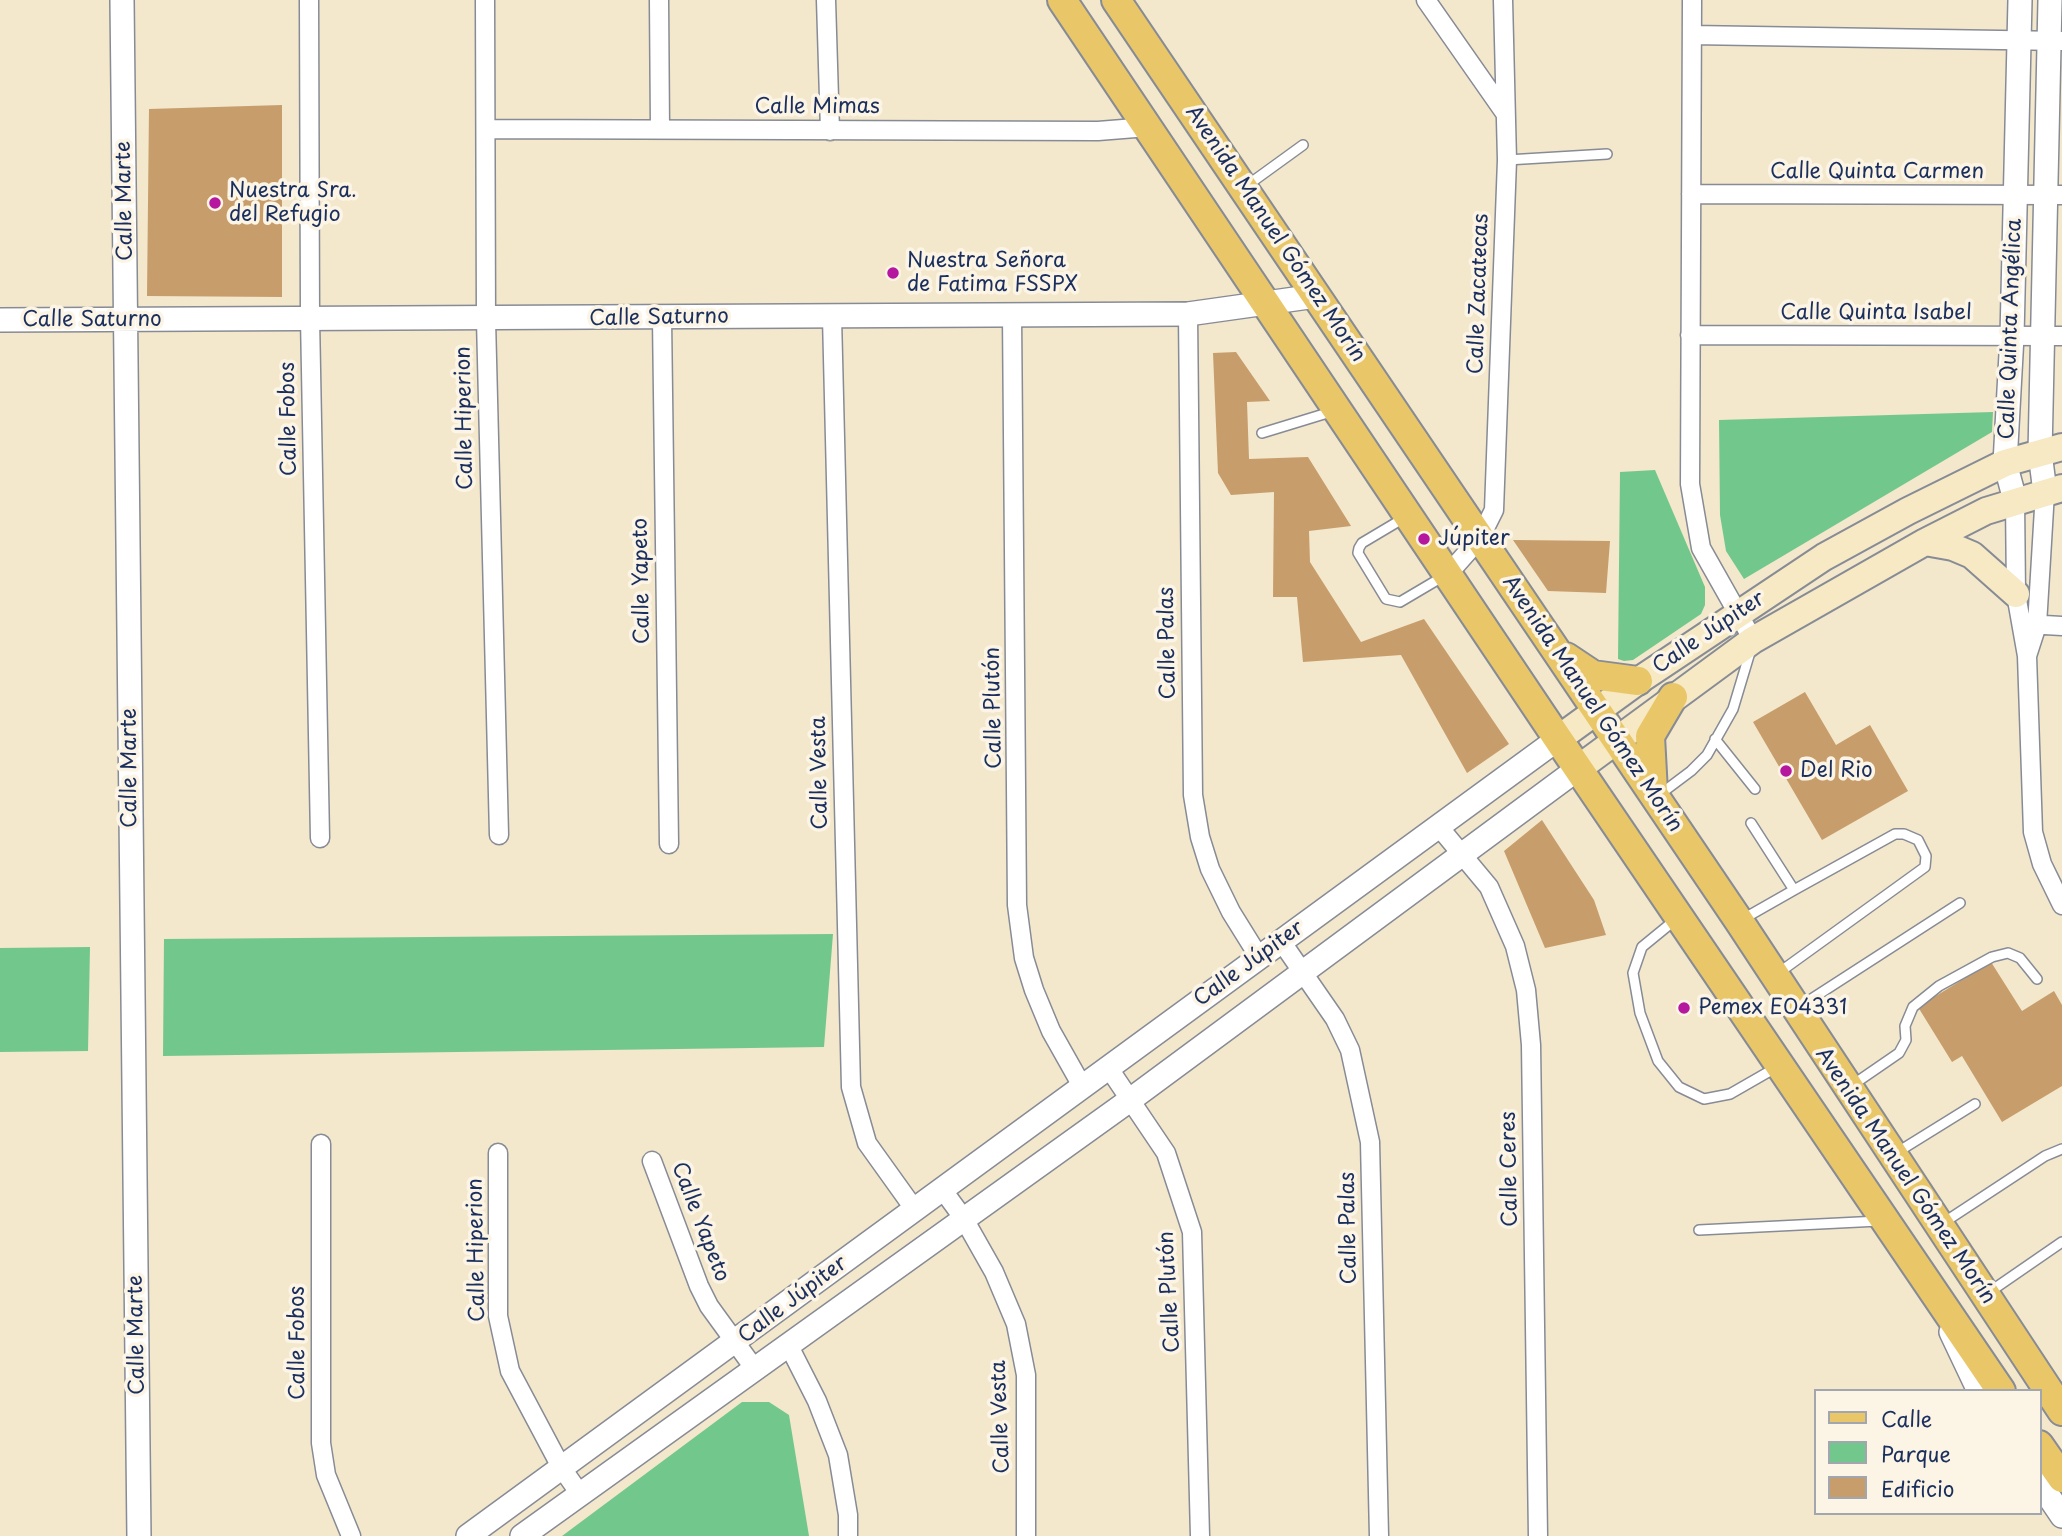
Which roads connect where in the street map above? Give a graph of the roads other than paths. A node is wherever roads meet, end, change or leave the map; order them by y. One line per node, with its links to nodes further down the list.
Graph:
1 (122, 0): 36 (street, Calle Marte)
2 (309, 0): 33 (street, Calle Fobos)
3 (485, 0): 18 (street, Calle Hiperion)
4 (659, 0): 19 (street)
5 (826, 0): 20 (street)
6 (1062, 0): 17 (main road, Avenida Manuel Gómez Morín)
7 (1116, 0): 24 (main road, Avenida Manuel Gómez Morín)
8 (1426, 0): 16 (street)
9 (1503, 0): 16 (street, Calle Zacatecas)
10 (1692, 0): 13 (street)
11 (2020, 0): 14 (street, Calle Quinta Angélica)
12 (2050, 0): 15 (street, Calle Quinta Angélica)
13 (1692, 35): 14 (street); 25 (street)
14 (2019, 40): 15 (street); 26 (street, Calle Quinta Angélica)
15 (2056, 41): 27 (street, Calle Quinta Angélica)
16 (1506, 113): 23 (street, Calle Zacatecas)
17 (1148, 127): 20 (street, Calle Mimas); 29 (main road, Avenida Manuel Gómez Morín)
18 (487, 129): 19 (street, Calle Mimas); 37 (street, Calle Hiperion)
19 (660, 129): 20 (street, Calle Mimas)
20 (830, 131)
21 (1303, 145): 24 (lane)
22 (1608, 153): 23 (lane)
23 (1507, 160): 48 (street, Calle Zacatecas)
24 (1243, 188): 28 (main road, Avenida Manuel Gómez Morín)
25 (1691, 194): 26 (street, Calle Quinta Carmen); 38 (street)
26 (2015, 195): 27 (street, Calle Quinta Carmen); 39 (street, Calle Quinta Angélica)
27 (2055, 195): 40 (street, Calle Quinta Angélica)
28 (1316, 296): 29 (street, Calle Saturno); 48 (main road, Avenida Manuel Gómez Morín)
29 (1267, 304): 30 (street, Calle Saturno); 41 (main road, Avenida Manuel Gómez Morín)
30 (1188, 314): 31 (street, Calle Saturno); 78 (street, Calle Palas)
31 (1012, 315): 32 (street, Calle Saturno); 85 (street, Calle Plutón)
32 (832, 317): 34 (street, Calle Saturno); 95 (street, Calle Vesta)
33 (310, 318): 36 (street, Calle Saturno); 37 (street, Calle Saturno); 69 (street, Calle Fobos)
34 (662, 318): 37 (street, Calle Saturno); 70 (street, Calle Yapeto)
35 (0, 320): 36 (street, Calle Saturno)
36 (126, 320): 117 (street, Calle Marte)
37 (486, 320): 68 (street, Calle Hiperion)
38 (1690, 335): 39 (street, Calle Quinta Isabel); 52 (street)
39 (2012, 336): 40 (street, Calle Quinta Isabel); 44 (street, Calle Quinta Angélica)
40 (2053, 336): 43 (street, Calle Quinta Angélica)
41 (1338, 410): 42 (lane); 47 (main road, Avenida Manuel Gómez Morín)
42 (1262, 433)
43 (2051, 450): 44 (main road, Calle Júpiter); 45 (street, Calle Quinta Angélica)
44 (2005, 463): 46 (street, Calle Quinta Angélica); 52 (main road, Calle Júpiter)
45 (2054, 490): 46 (main road, Calle Júpiter); 53 (street, Calle Quinta Angélica)
46 (2015, 499): 49 (main road, Calle Júpiter); 51 (street, Calle Quinta Angélica)
47 (1409, 516): 50 (main road, Avenida Manuel Gómez Morín); 50 (lane)
48 (1480, 538): 50 (street, Calle Zacatecas); 56 (main road, Avenida Manuel Gómez Morín)
49 (1925, 542): 51 (main road); 55 (main road, Calle Júpiter)
50 (1448, 574): 60 (main road, Avenida Manuel Gómez Morín)
51 (2016, 594): 53 (street, Calle Quinta Angélica)
52 (1739, 612): 55 (street); 57 (main road, Calle Júpiter)
53 (2028, 624): 54 (street); 74 (street, Calle Quinta Angélica)
54 (2062, 626)
55 (1753, 640): 58 (main road, Calle Júpiter); 61 (lane)
56 (1555, 649): 57 (main road); 59 (main road, Avenida Manuel Gómez Morín)
57 (1638, 681): 59 (main road, Calle Júpiter)
58 (1673, 696): 62 (main road, Calle Júpiter); 65 (main road)
59 (1596, 711): 60 (main road, Calle Júpiter); 62 (main road, Avenida Manuel Gómez Morín)
60 (1558, 739): 63 (main road, Avenida Manuel Gómez Morín); 67 (street, Calle Júpiter)
61 (1715, 739): 64 (lane); 65 (lane)
62 (1616, 740): 63 (main road, Calle Júpiter); 65 (main road, Avenida Manuel Gómez Morín)
63 (1579, 768): 71 (street, Calle Júpiter); 75 (main road, Avenida Manuel Gómez Morín)
64 (1755, 789)
65 (1654, 798): 76 (main road, Avenida Manuel Gómez Morín)
66 (1751, 824): 72 (lane)
67 (1439, 827): 71 (street, Calle Ceres); 77 (street, Calle Júpiter)
68 (499, 835)
69 (320, 838)
70 (669, 844)
71 (1463, 853): 79 (street, Calle Júpiter); 125 (street, Calle Ceres)
72 (1794, 890): 76 (lane); 80 (lane)
73 (1960, 903): 82 (lane)
74 (2062, 905)
75 (1679, 916): 83 (main road, Avenida Manuel Gómez Morín); 83 (lane)
76 (1739, 921): 80 (main road, Avenida Manuel Gómez Morín)
77 (1281, 941): 78 (street, Calle Júpiter); 79 (street, Calle Palas)
78 (1259, 957): 84 (street, Calle Júpiter)
79 (1303, 972): 87 (street, Calle Júpiter); 124 (street, Calle Palas)
80 (1773, 977): 82 (main road, Avenida Manuel Gómez Morín)
81 (2037, 979): 86 (lane)
82 (1795, 1010): 86 (main road, Avenida Manuel Gómez Morín)
83 (1780, 1065): 97 (main road, Avenida Manuel Gómez Morín)
84 (1108, 1067): 85 (street, Calle Júpiter); 87 (street, Calle Plutón)
85 (1082, 1086): 94 (street, Calle Júpiter)
86 (1847, 1089): 92 (main road, Avenida Manuel Gómez Morín)
87 (1130, 1100): 96 (street, Calle Júpiter); 123 (street, Calle Plutón)
88 (1975, 1104): 92 (lane)
89 (321, 1144): 118 (street, Calle Fobos)
90 (2062, 1150): 98 (lane)
91 (498, 1153): 112 (street, Calle Hiperion)
92 (1892, 1156): 98 (main road, Avenida Manuel Gómez Morín)
93 (652, 1161): 104 (street, Calle Yapeto)
94 (942, 1189): 95 (street, Calle Júpiter); 96 (street, Calle Vesta)
95 (915, 1210): 104 (street, Calle Júpiter)
96 (964, 1219): 105 (street, Calle Júpiter); 122 (street, Calle Vesta)
97 (1885, 1220): 99 (lane); 102 (main road, Avenida Manuel Gómez Morín)
98 (1938, 1226): 101 (main road, Avenida Manuel Gómez Morín)
99 (1699, 1230)
100 (2062, 1242): 101 (lane)
101 (1984, 1295): 103 (main road, Avenida Manuel Gómez Morín)
102 (1938, 1300): 107 (street); 108 (main road, Avenida Manuel Gómez Morín)
103 (2001, 1320): 109 (street); 110 (main road, Avenida Manuel Gómez Morín)
104 (735, 1343): 106 (street, Calle Yapeto); 112 (street, Calle Júpiter)
105 (788, 1344): 106 (street, Calle Júpiter); 121 (street)
106 (754, 1368): 115 (street, Calle Júpiter)
107 (1978, 1389)
108 (2000, 1389)
109 (2062, 1389)
110 (2062, 1412)
111 (2041, 1448): 113 (main road)
112 (561, 1467): 115 (street, Calle Hiperion); 119 (street, Calle Júpiter)
113 (2062, 1478)
114 (2041, 1485): 116 (street)
115 (580, 1494): 120 (street, Calle Júpiter)
116 (2062, 1516)
117 (139, 1536)
118 (351, 1536)
119 (468, 1536)
120 (523, 1536)
121 (848, 1536)
122 (1026, 1536)
123 (1200, 1536)
124 (1379, 1536)
125 (1538, 1536)

